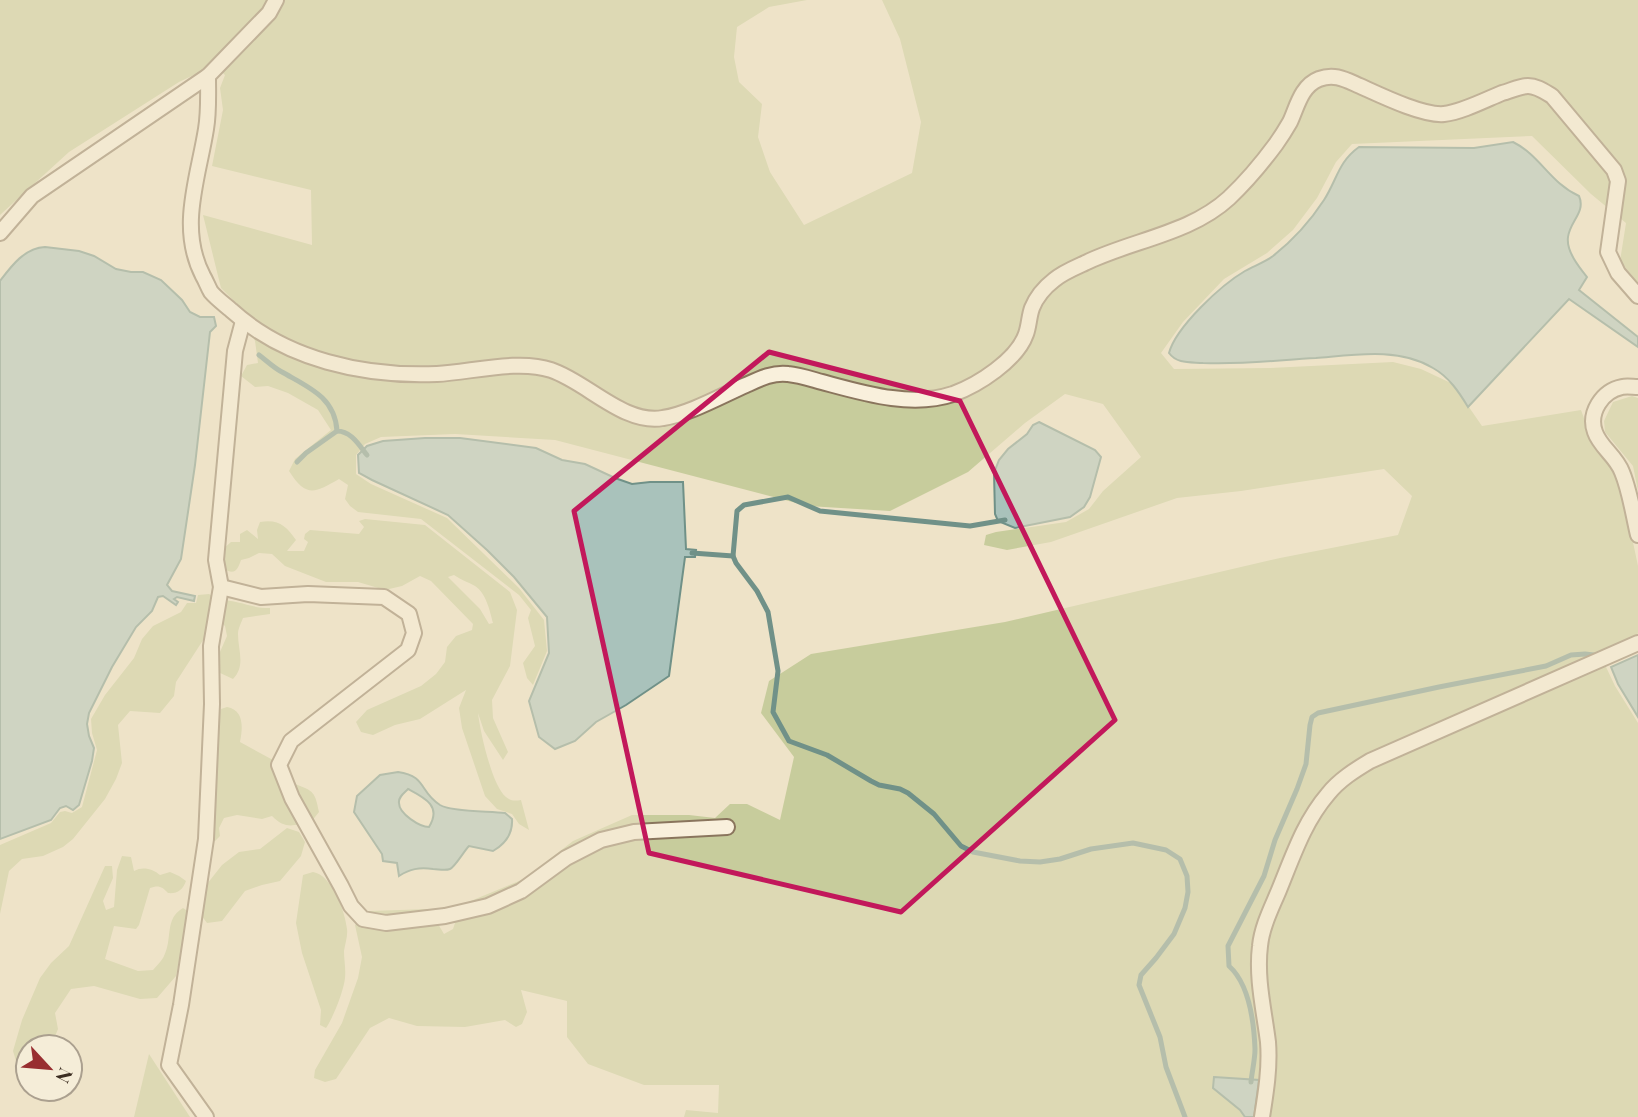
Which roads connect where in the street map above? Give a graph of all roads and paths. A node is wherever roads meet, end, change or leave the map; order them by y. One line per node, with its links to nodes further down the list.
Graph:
1 (276, 0): 2 (street)
2 (208, 76): 3 (street); 5 (street)
3 (0, 233)
4 (1638, 296): 5 (street)
5 (243, 321): 8 (street)
6 (1638, 387): 7 (street)
7 (1638, 535)
8 (221, 587): 10 (street); 11 (street)
9 (1638, 643): 12 (street)
10 (727, 827)
11 (206, 1117)
12 (1262, 1117)

